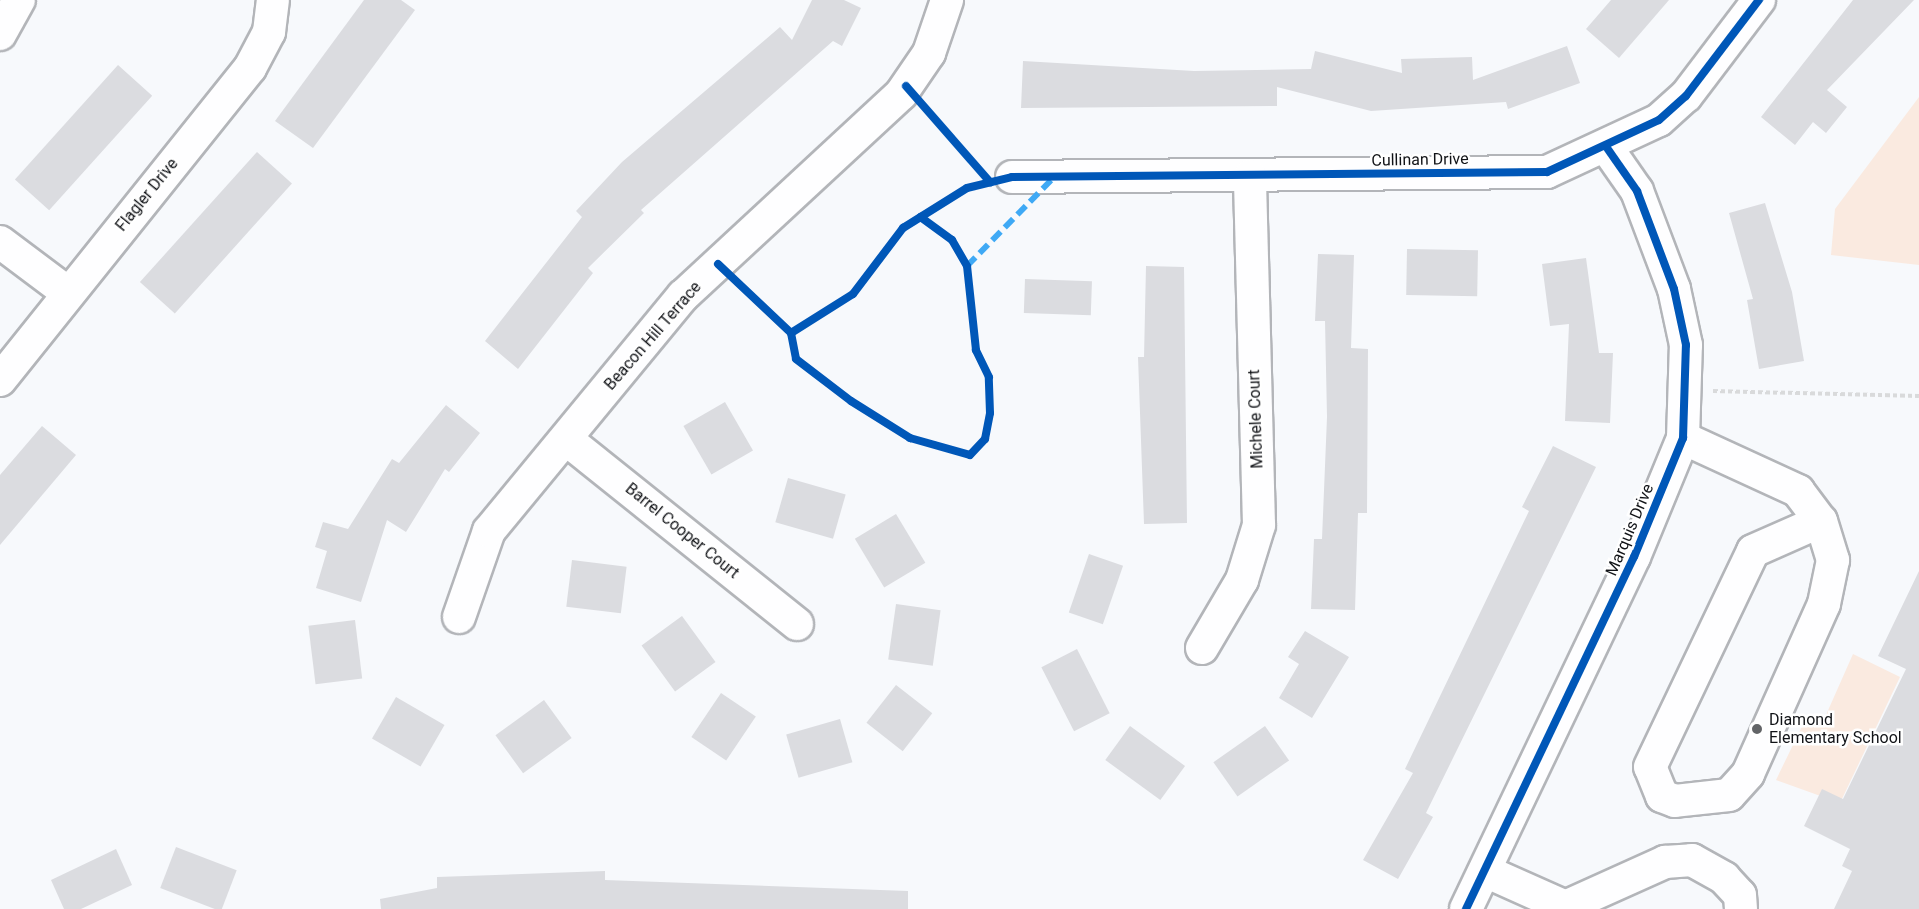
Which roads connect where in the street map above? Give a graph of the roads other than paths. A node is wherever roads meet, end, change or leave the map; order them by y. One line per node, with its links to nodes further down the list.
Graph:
1 (19, 0): 5 (street)
2 (273, 0): 10 (street, Flagler Drive)
3 (947, 0): 13 (street, Beacon Hill Terrace)
4 (1759, 0): 6 (street, Cullinan Drive)
5 (0, 34)
6 (1607, 148): 7 (street, Cullinan Drive); 12 (street, Marquis Drive)
7 (1250, 176): 8 (street, Cullinan Drive); 17 (street, Michele Court)
8 (1012, 177)
9 (0, 242): 10 (street)
10 (68, 293): 11 (street, Flagler Drive)
11 (0, 380)
12 (1683, 438): 14 (street); 18 (street, Marquis Drive)
13 (567, 439): 15 (street, Beacon Hill Terrace); 16 (street, Barrel Cooper Court)
14 (1821, 520): 14 (street)
15 (459, 617)
16 (797, 624)
17 (1202, 648)
18 (1485, 871): 19 (street); 20 (street, Marquis Drive)
19 (1568, 908): 21 (street)
20 (1466, 909)
21 (1741, 909)

